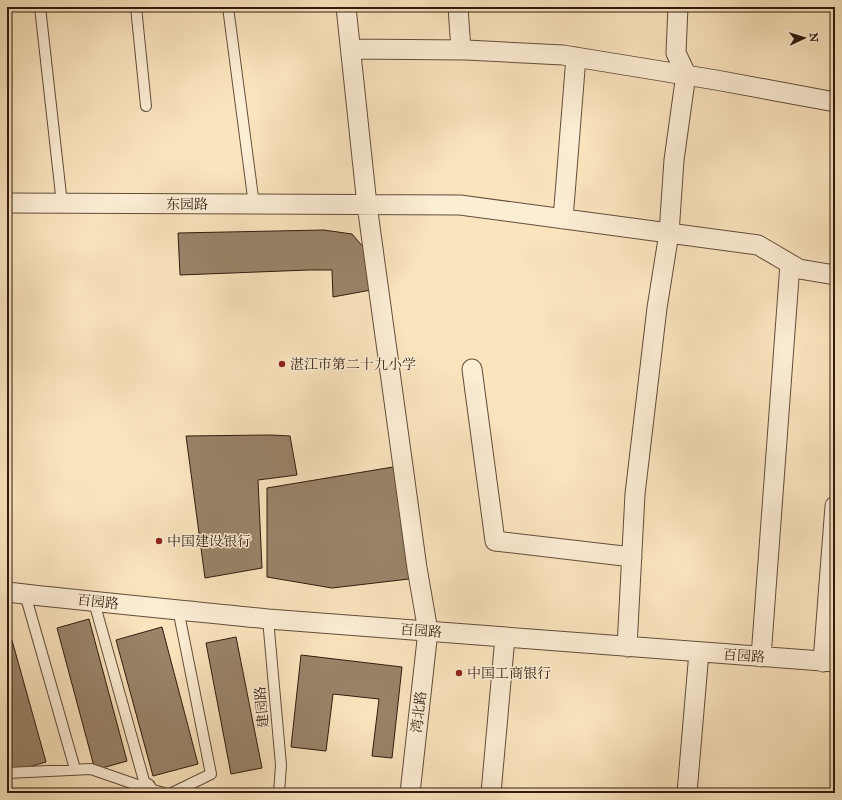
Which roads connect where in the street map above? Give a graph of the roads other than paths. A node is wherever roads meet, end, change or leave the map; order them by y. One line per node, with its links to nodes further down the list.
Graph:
1 (40, 7): 14 (lane)
2 (136, 7): 12 (lane)
3 (228, 7): 15 (lane)
4 (346, 7): 7 (street, 湾北路)
5 (458, 7): 8 (street)
6 (678, 7): 10 (street)
7 (351, 49): 8 (street); 16 (street, 湾北路)
8 (461, 50): 9 (street)
9 (576, 57): 10 (street); 17 (street)
10 (686, 74): 11 (street); 18 (street)
11 (835, 102)
12 (146, 106)
13 (7, 203): 14 (street, 东园路)
14 (62, 204): 15 (street, 东园路)
15 (254, 205): 16 (street, 东园路)
16 (367, 206): 17 (street, 东园路); 29 (street, 湾北路)
17 (563, 219): 18 (street, 东园路)
18 (669, 233): 19 (street, 东园路); 23 (street)
19 (790, 264): 20 (street, 东园路); 33 (street)
20 (835, 275)
21 (472, 369): 23 (street)
22 (835, 506): 34 (street)
23 (632, 557): 31 (street)
24 (7, 592): 25 (street, 百园路)
25 (26, 594): 26 (street, 百园路); 35 (lane)
26 (94, 602): 27 (street, 百园路); 37 (lane)
27 (178, 609): 28 (street, 百园路); 38 (lane)
28 (268, 619): 29 (street, 百园路); 39 (lane, 建园路)
29 (428, 632): 30 (street, 百园路); 40 (street, 湾北路)
30 (504, 637): 31 (street, 百园路); 41 (street)
31 (627, 646): 32 (street, 百园路)
32 (699, 652): 33 (street, 百园路); 42 (street)
33 (761, 657): 34 (street, 百园路)
34 (829, 662)
35 (75, 769): 36 (lane); 37 (lane)
36 (7, 772)
37 (153, 791)
38 (172, 793)
39 (279, 793)
40 (410, 793)
41 (491, 793)
42 (687, 793)

